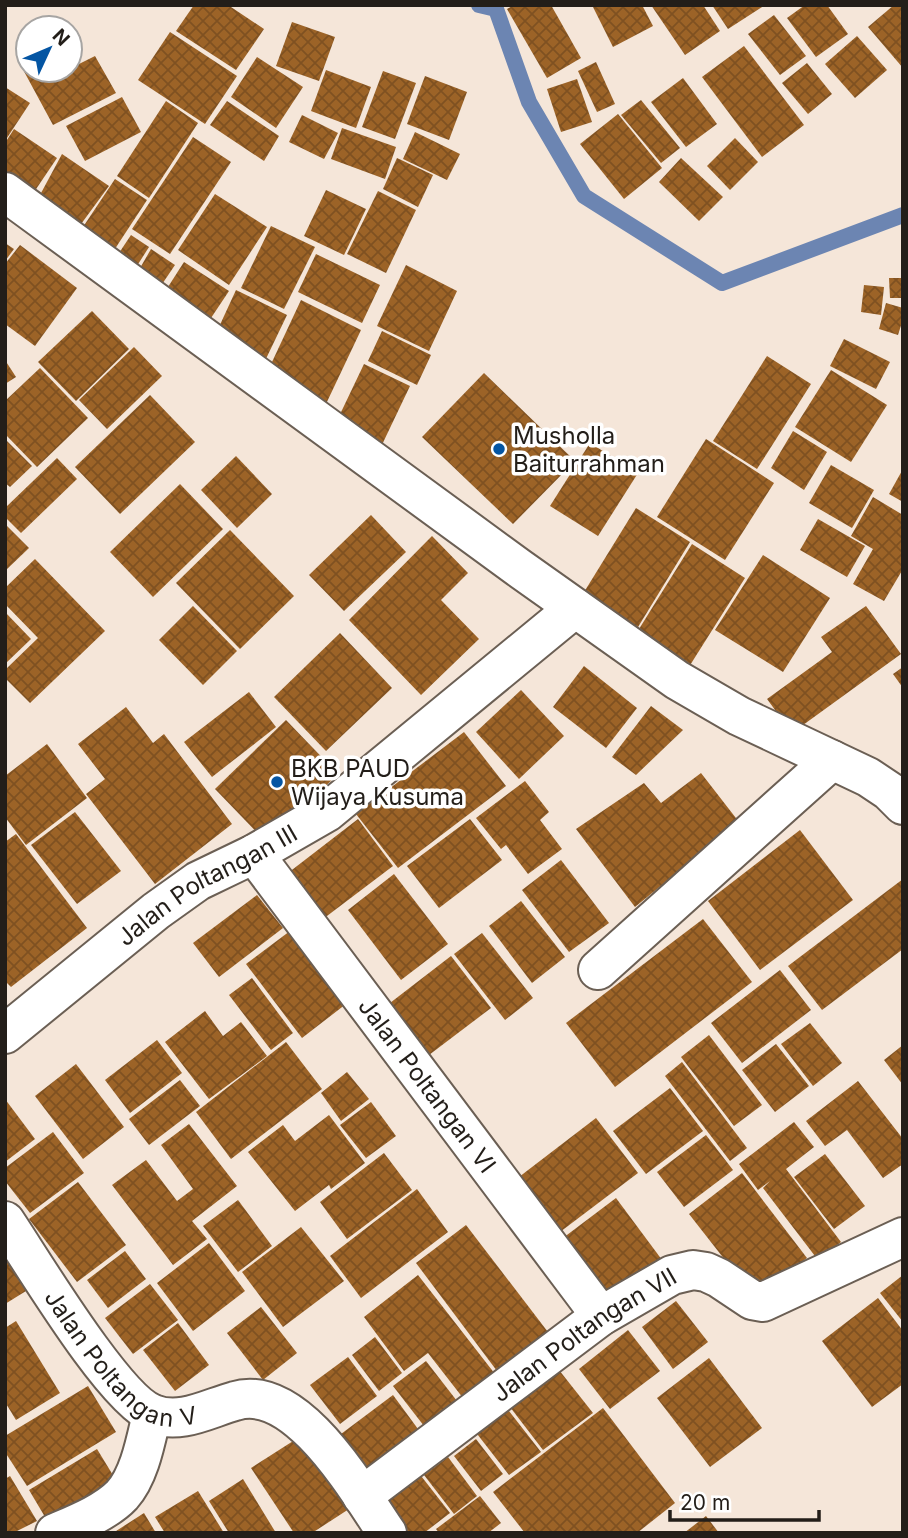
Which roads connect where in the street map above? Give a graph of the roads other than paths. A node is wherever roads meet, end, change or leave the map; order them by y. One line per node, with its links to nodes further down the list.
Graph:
1 (5, 192): 2 (street)
2 (575, 608): 3 (street); 5 (street, Jalan Poltangan III)
3 (832, 760): 4 (street); 6 (street)
4 (898, 792)
5 (254, 854): 7 (street, Jalan Poltangan III); 10 (street, Jalan Poltangan VI)
6 (598, 970)
7 (5, 1034)
8 (5, 1221): 11 (street, Jalan Poltangan V)
9 (903, 1237): 10 (street, Jalan Poltangan VII)
10 (601, 1316): 12 (street, Jalan Poltangan VII)
11 (152, 1414): 12 (street, Jalan Poltangan V); 13 (street)
12 (362, 1496): 14 (street, Jalan Poltangan V)
13 (55, 1533)
14 (387, 1533)

